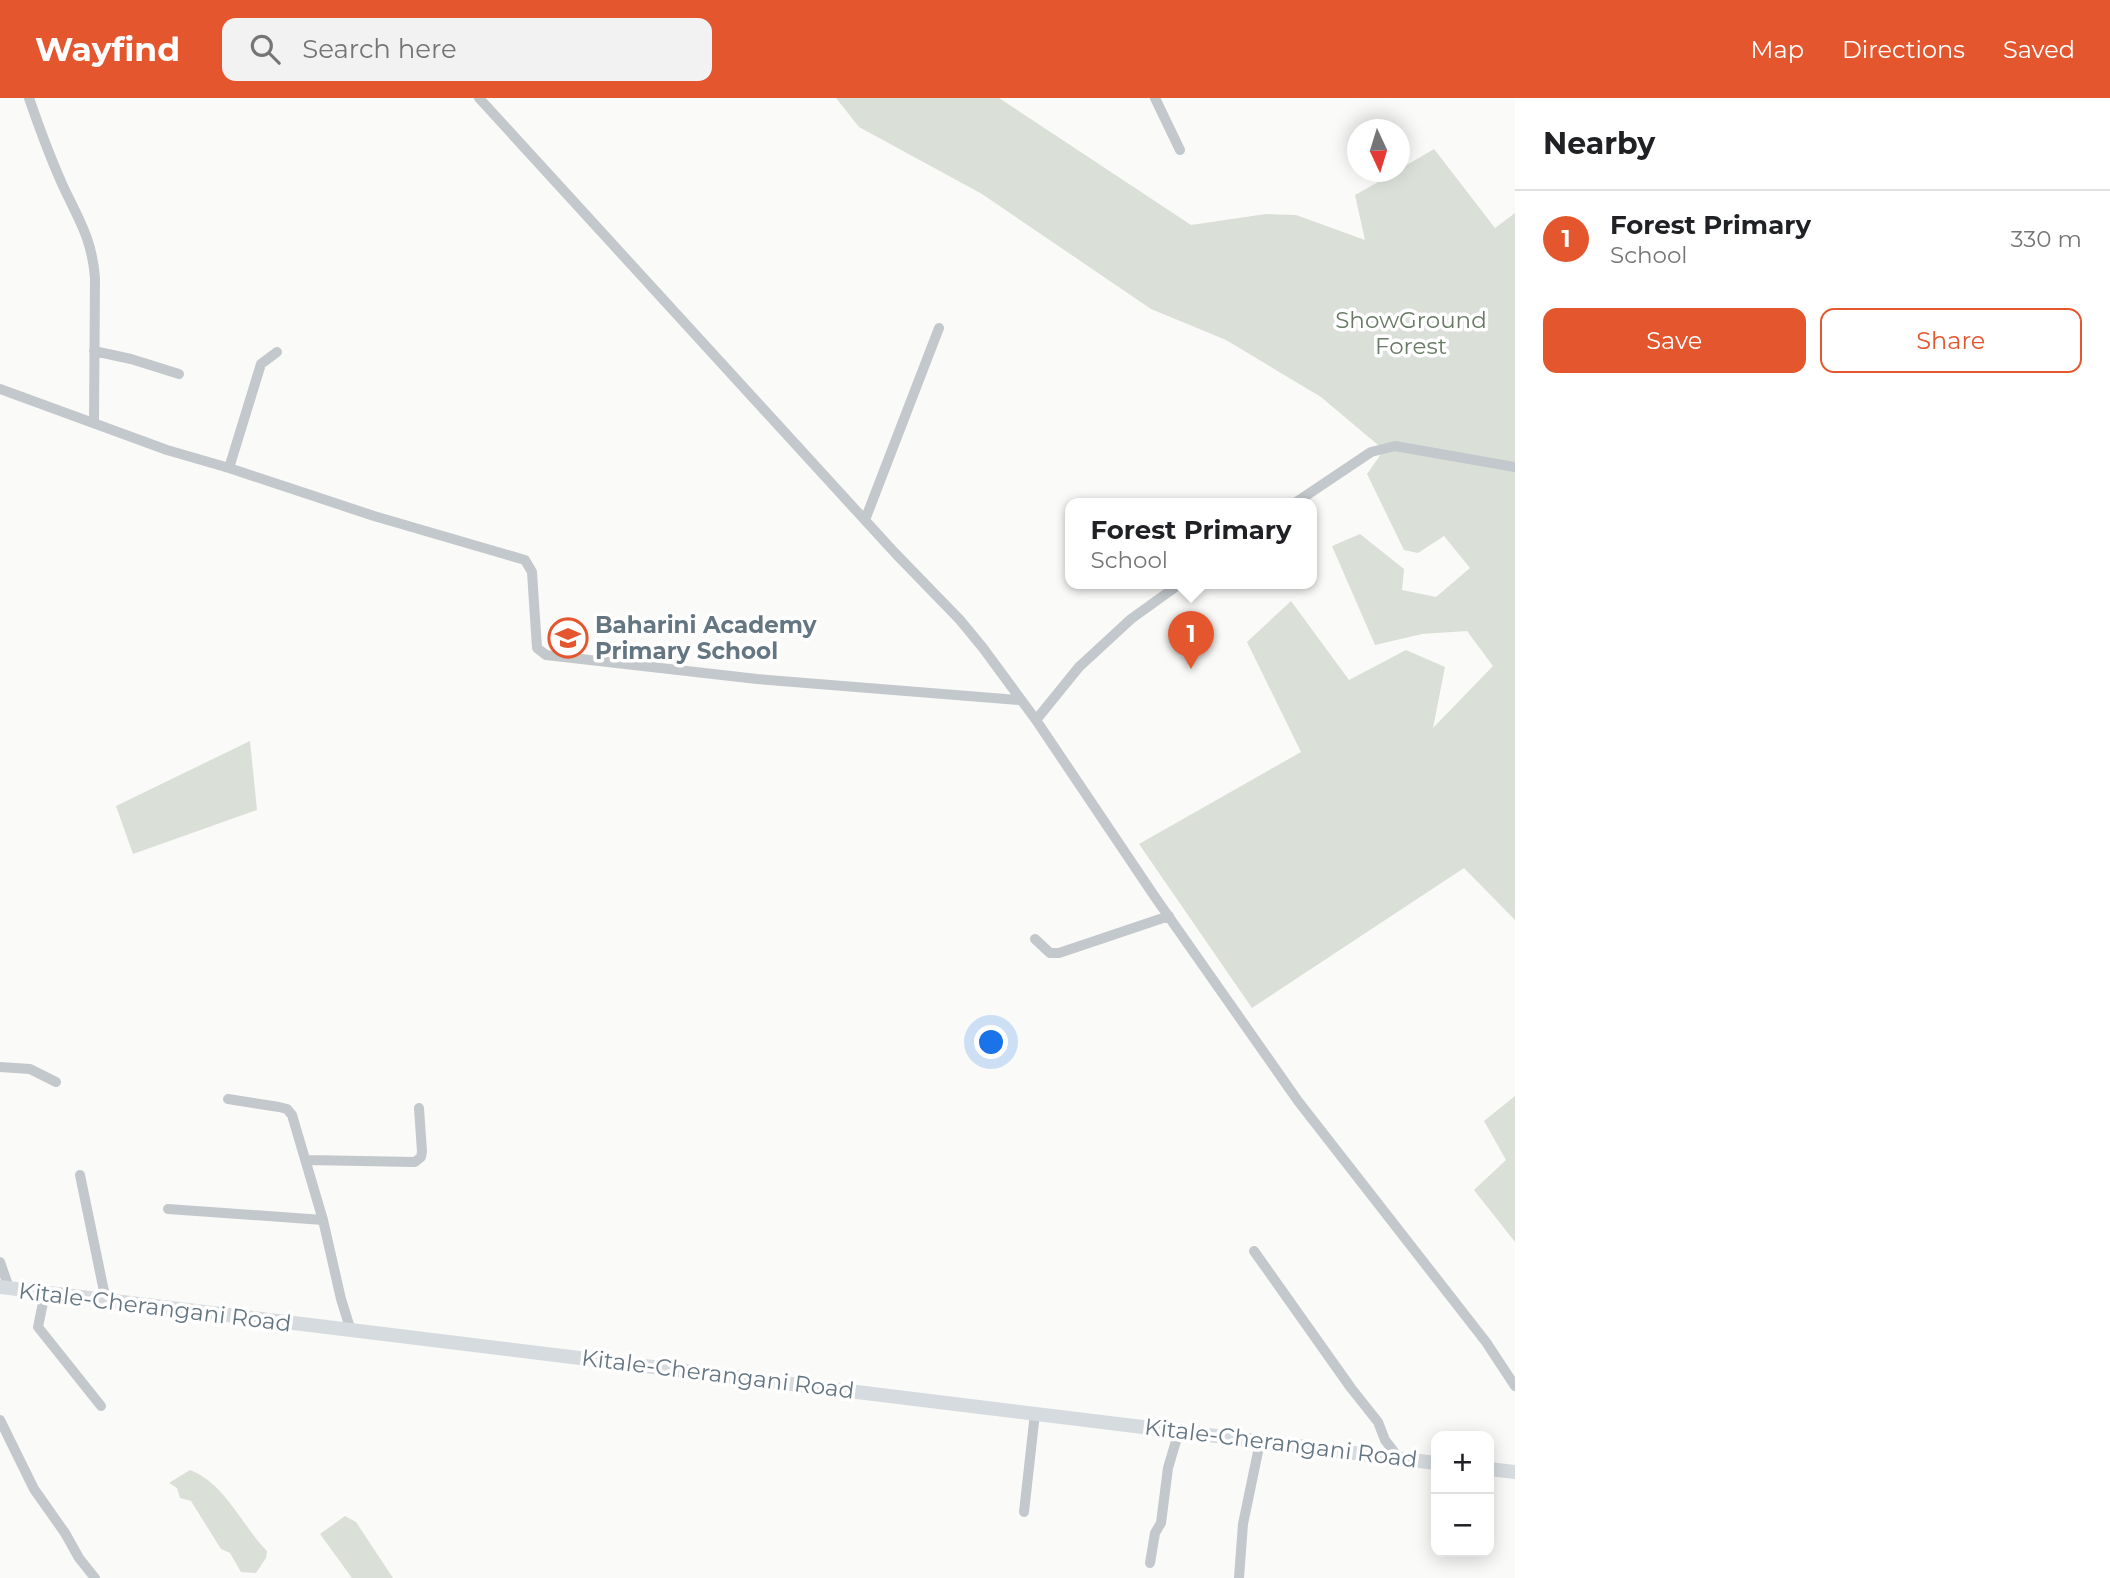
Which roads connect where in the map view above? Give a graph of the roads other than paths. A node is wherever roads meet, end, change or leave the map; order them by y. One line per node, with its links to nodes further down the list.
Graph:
1 (29, 98): 6 (street)
2 (479, 98): 14 (street)
3 (1155, 98): 4 (street)
4 (1180, 150)
5 (939, 328): 14 (street)
6 (94, 351): 8 (street); 10 (street)
7 (277, 352): 12 (street)
8 (179, 374)
9 (0, 389): 10 (street)
10 (94, 422): 12 (street)
11 (1515, 467): 13 (street)
12 (229, 468): 16 (street)
13 (1302, 498)
14 (865, 520): 16 (street)
15 (1173, 589): 17 (street)
16 (1020, 700): 17 (street)
17 (1036, 720): 18 (street)
18 (1168, 916): 19 (street); 34 (street)
19 (1035, 939)
20 (0, 1067): 21 (street)
21 (56, 1082)
22 (228, 1099): 24 (street)
23 (418, 1108): 24 (street)
24 (307, 1160): 27 (street)
25 (80, 1175): 32 (street)
26 (168, 1209): 27 (street)
27 (323, 1220): 33 (street)
28 (1254, 1251): 40 (street)
29 (0, 1262): 30 (street)
30 (4, 1288): 31 (main road, Kitale-Cherangani Road)
31 (45, 1293): 32 (main road, Kitale-Cherangani Road); 35 (street)
32 (106, 1301): 33 (main road, Kitale-Cherangani Road)
33 (351, 1331): 36 (main road, Kitale-Cherangani Road)
34 (1515, 1386)
35 (101, 1406)
36 (1035, 1413): 38 (main road, Kitale-Cherangani Road); 44 (street)
37 (0, 1420): 46 (street)
38 (1179, 1431): 39 (main road, Kitale-Cherangani Road); 45 (street)
39 (1260, 1442): 40 (main road, Kitale-Cherangani Road); 47 (street)
40 (1398, 1457): 41 (main road, Kitale-Cherangani Road)
41 (1431, 1461)
42 (1494, 1470): 43 (main road)
43 (1515, 1472)
44 (1024, 1512)
45 (1150, 1563)
46 (93, 1577)
47 (1239, 1578)

